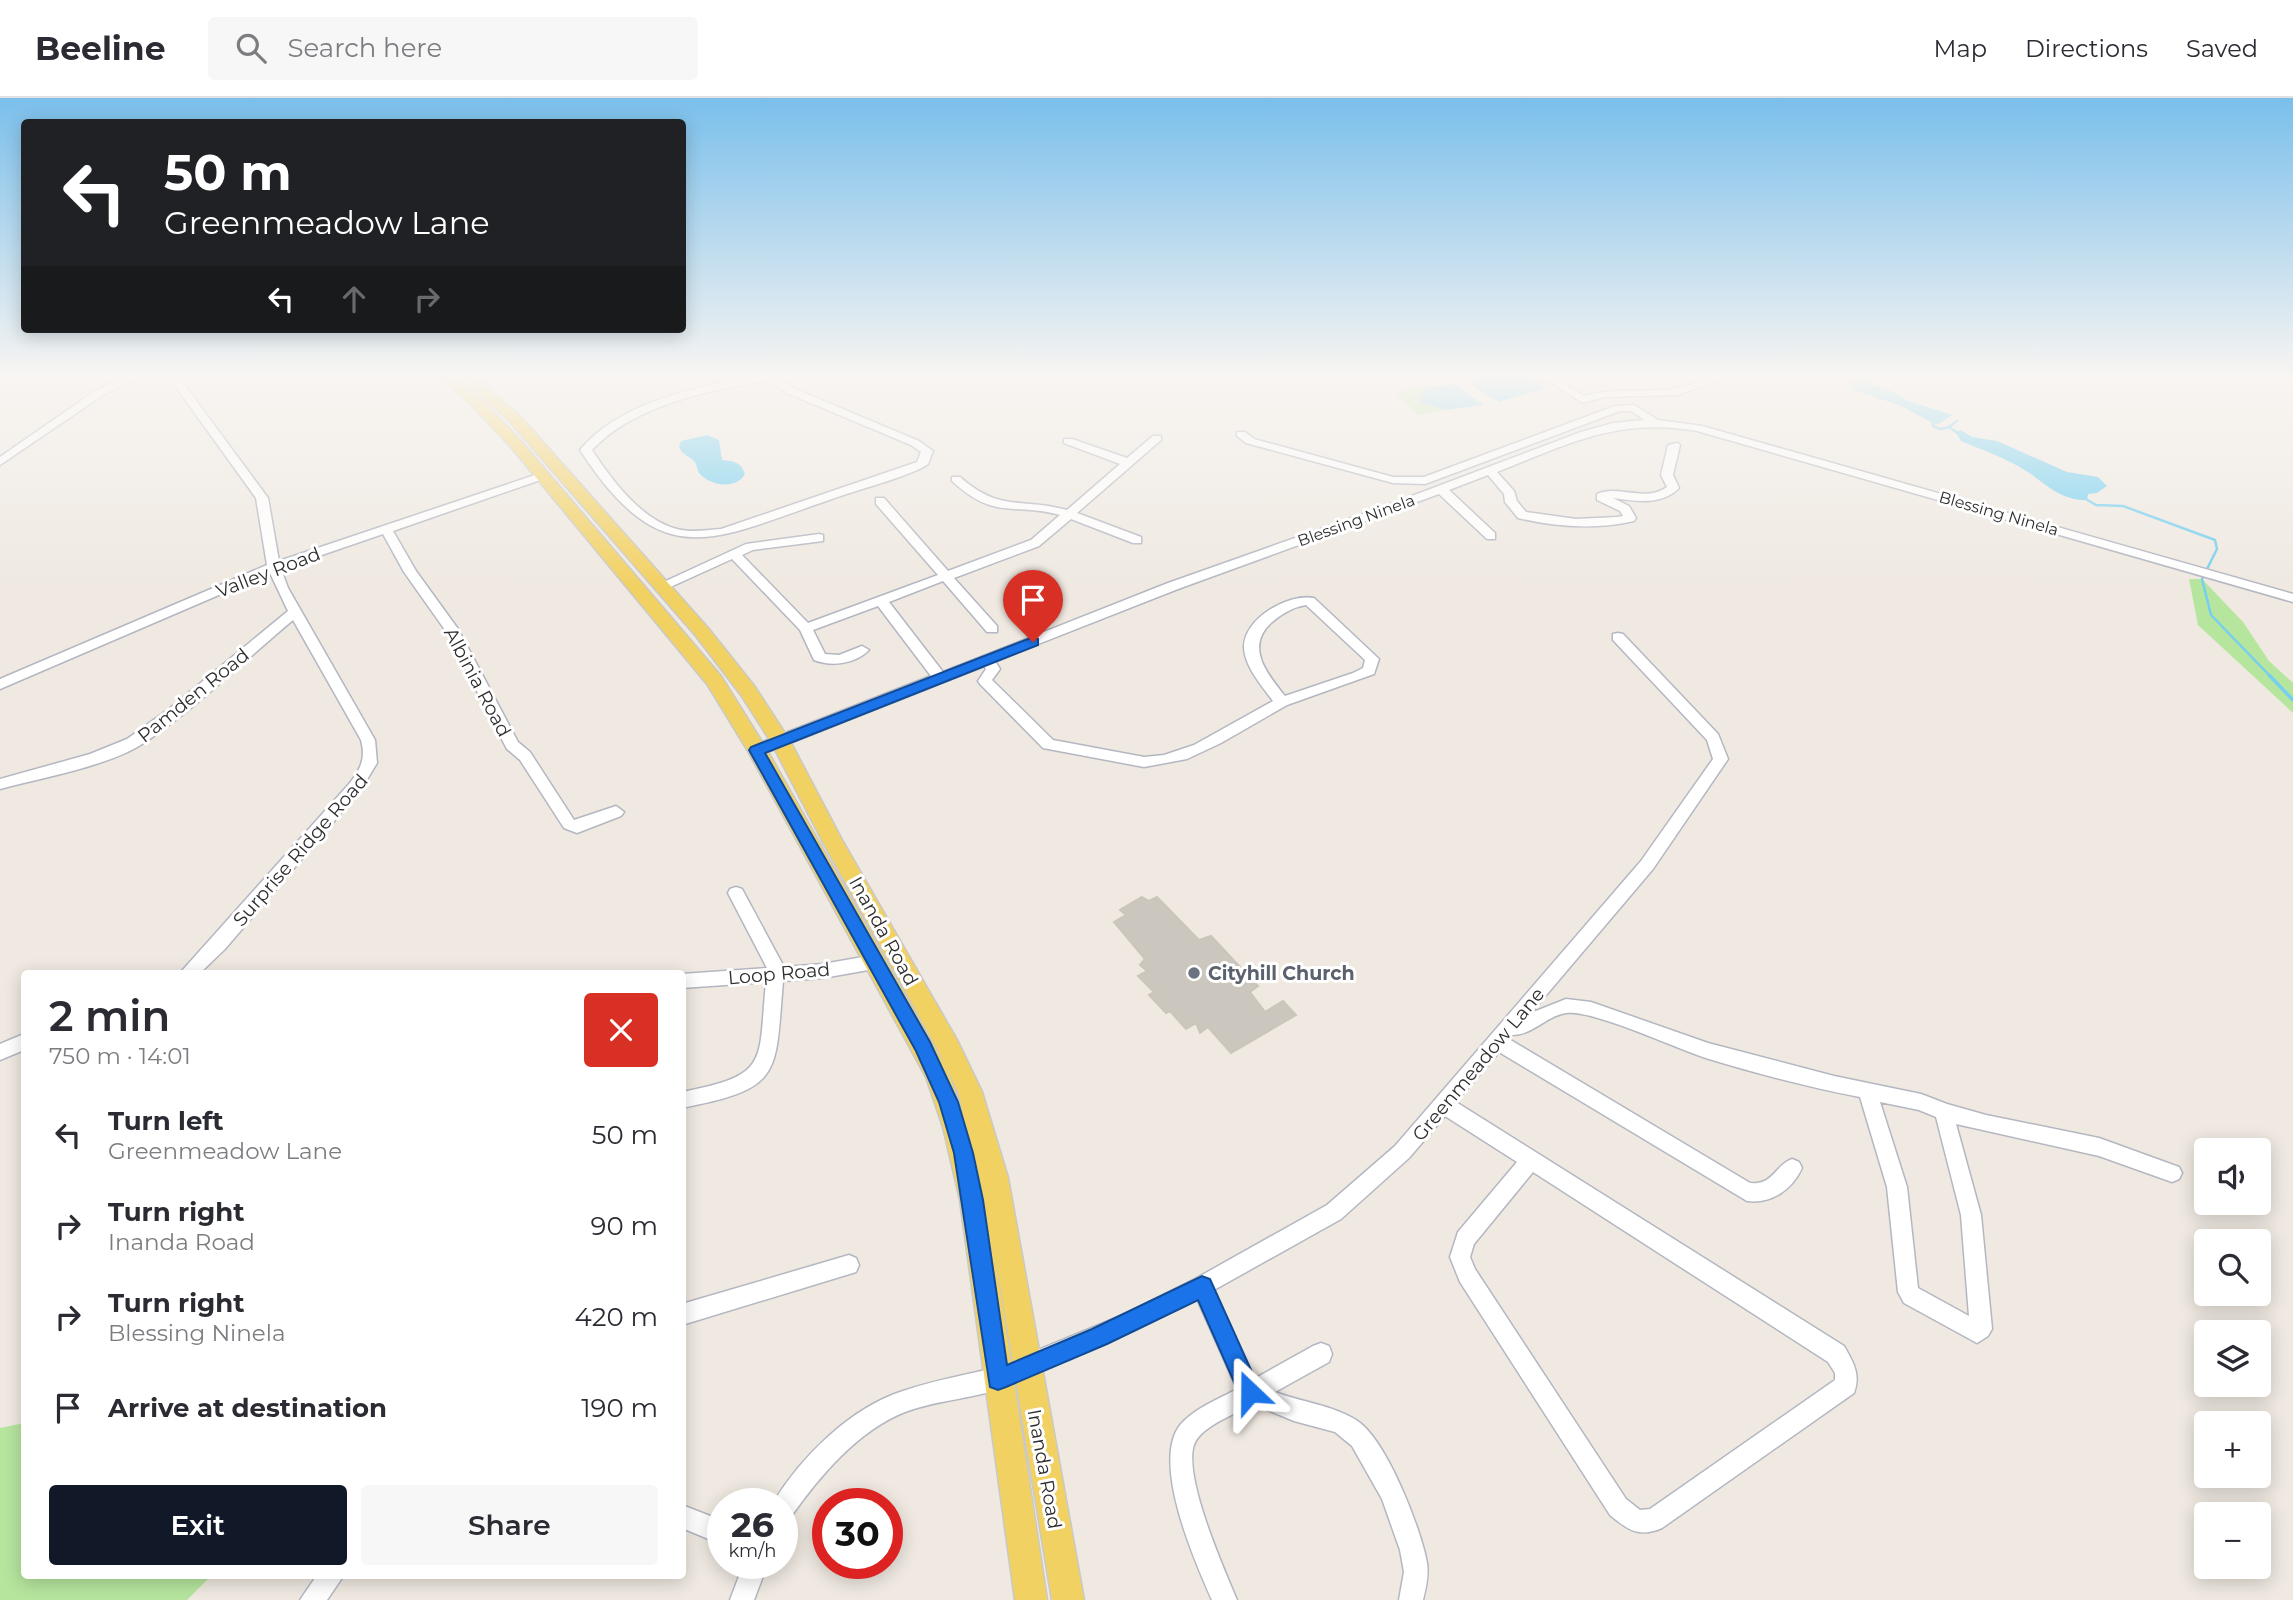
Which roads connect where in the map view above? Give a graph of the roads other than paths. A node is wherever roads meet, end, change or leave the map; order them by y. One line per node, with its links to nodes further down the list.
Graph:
1 (23, 446): 14 (street)
2 (224, 446): 27 (street, Surprise Ridge Road)
3 (516, 446): 17 (main road, Inanda Road)
4 (539, 446): 29 (main road, Inanda Road)
5 (588, 446): 6 (street)
6 (920, 446)
7 (1082, 446): 15 (street)
8 (1147, 446): 15 (street)
9 (1265, 446): 10 (street)
10 (1522, 446)
11 (1556, 446): 16 (street, Blessing Ninela)
12 (1674, 446): 16 (street)
13 (1762, 446): 30 (street, Blessing Ninela)
14 (0, 462)
15 (1126, 462): 21 (street)
16 (1489, 471): 19 (street, Blessing Ninela)
17 (542, 476): 22 (street, Valley Road); 40 (main road, Inanda Road)
18 (956, 479): 21 (street)
19 (1441, 489): 23 (street); 37 (street, Blessing Ninela)
20 (880, 501): 28 (street)
21 (1067, 516): 25 (street); 28 (street)
22 (386, 529): 27 (street, Valley Road); 46 (street, Albinia Road)
23 (1491, 536)
24 (819, 538): 26 (street)
25 (1137, 540)
26 (735, 555): 29 (street); 33 (street)
27 (274, 567): 32 (street, Surprise Ridge Road); 41 (street, Valley Road)
28 (948, 576): 31 (street); 34 (street)
29 (661, 586): 38 (main road, Inanda Road)
30 (2293, 598)
31 (880, 599): 33 (street); 39 (street)
32 (296, 611): 45 (street, Pamden Road); 51 (street, Surprise Ridge Road)
33 (806, 628): 36 (street)
34 (992, 629)
35 (1618, 636): 54 (street, Greenmeadow Lane)
36 (862, 650)
37 (987, 660): 39 (street, Blessing Ninela); 42 (street)
38 (730, 668): 40 (main road); 43 (main road, Inanda Road)
39 (941, 679): 43 (street, Blessing Ninela)
40 (714, 680): 44 (main road, Inanda Road)
41 (0, 684)
42 (1282, 702): 42 (street)
43 (780, 741): 44 (street, Blessing Ninela); 47 (main road, Inanda Road)
44 (757, 750): 48 (main road, Inanda Road)
45 (0, 783)
46 (616, 812)
47 (832, 842): 48 (main road); 68 (main road, Inanda Road)
48 (829, 883): 50 (main road, Inanda Road)
49 (736, 894): 52 (street)
50 (874, 962): 52 (street, Loop Road); 69 (main road, Inanda Road)
51 (193, 970)
52 (777, 975): 53 (street, Loop Road); 58 (street)
53 (686, 981)
54 (1504, 1035): 57 (street); 59 (street, Greenmeadow Lane); 62 (street)
55 (21, 1043): 56 (street)
56 (0, 1052)
57 (1867, 1090): 60 (street); 60 (street)
58 (686, 1099)
59 (1444, 1105): 61 (street); 65 (street, Greenmeadow Lane)
60 (1944, 1112): 63 (street)
61 (1530, 1161): 61 (street)
62 (1792, 1168)
63 (2172, 1173)
64 (849, 1265): 66 (street)
65 (1202, 1286): 68 (street, Greenmeadow Lane); 70 (street)
66 (686, 1314)
67 (1321, 1354): 70 (street)
68 (1026, 1366): 69 (street, Greenmeadow Lane); 79 (main road, Inanda Road)
69 (998, 1379): 71 (street, Greenmeadow Lane); 78 (main road, Inanda Road)
70 (1250, 1392): 80 (street); 81 (street)
71 (798, 1488)
72 (686, 1518): 73 (street)
73 (707, 1526)
74 (329, 1579): 76 (street)
75 (750, 1579): 77 (street)
76 (313, 1600)
77 (742, 1600)
78 (1031, 1600)
79 (1068, 1600)
80 (1226, 1600)
81 (1411, 1600)

